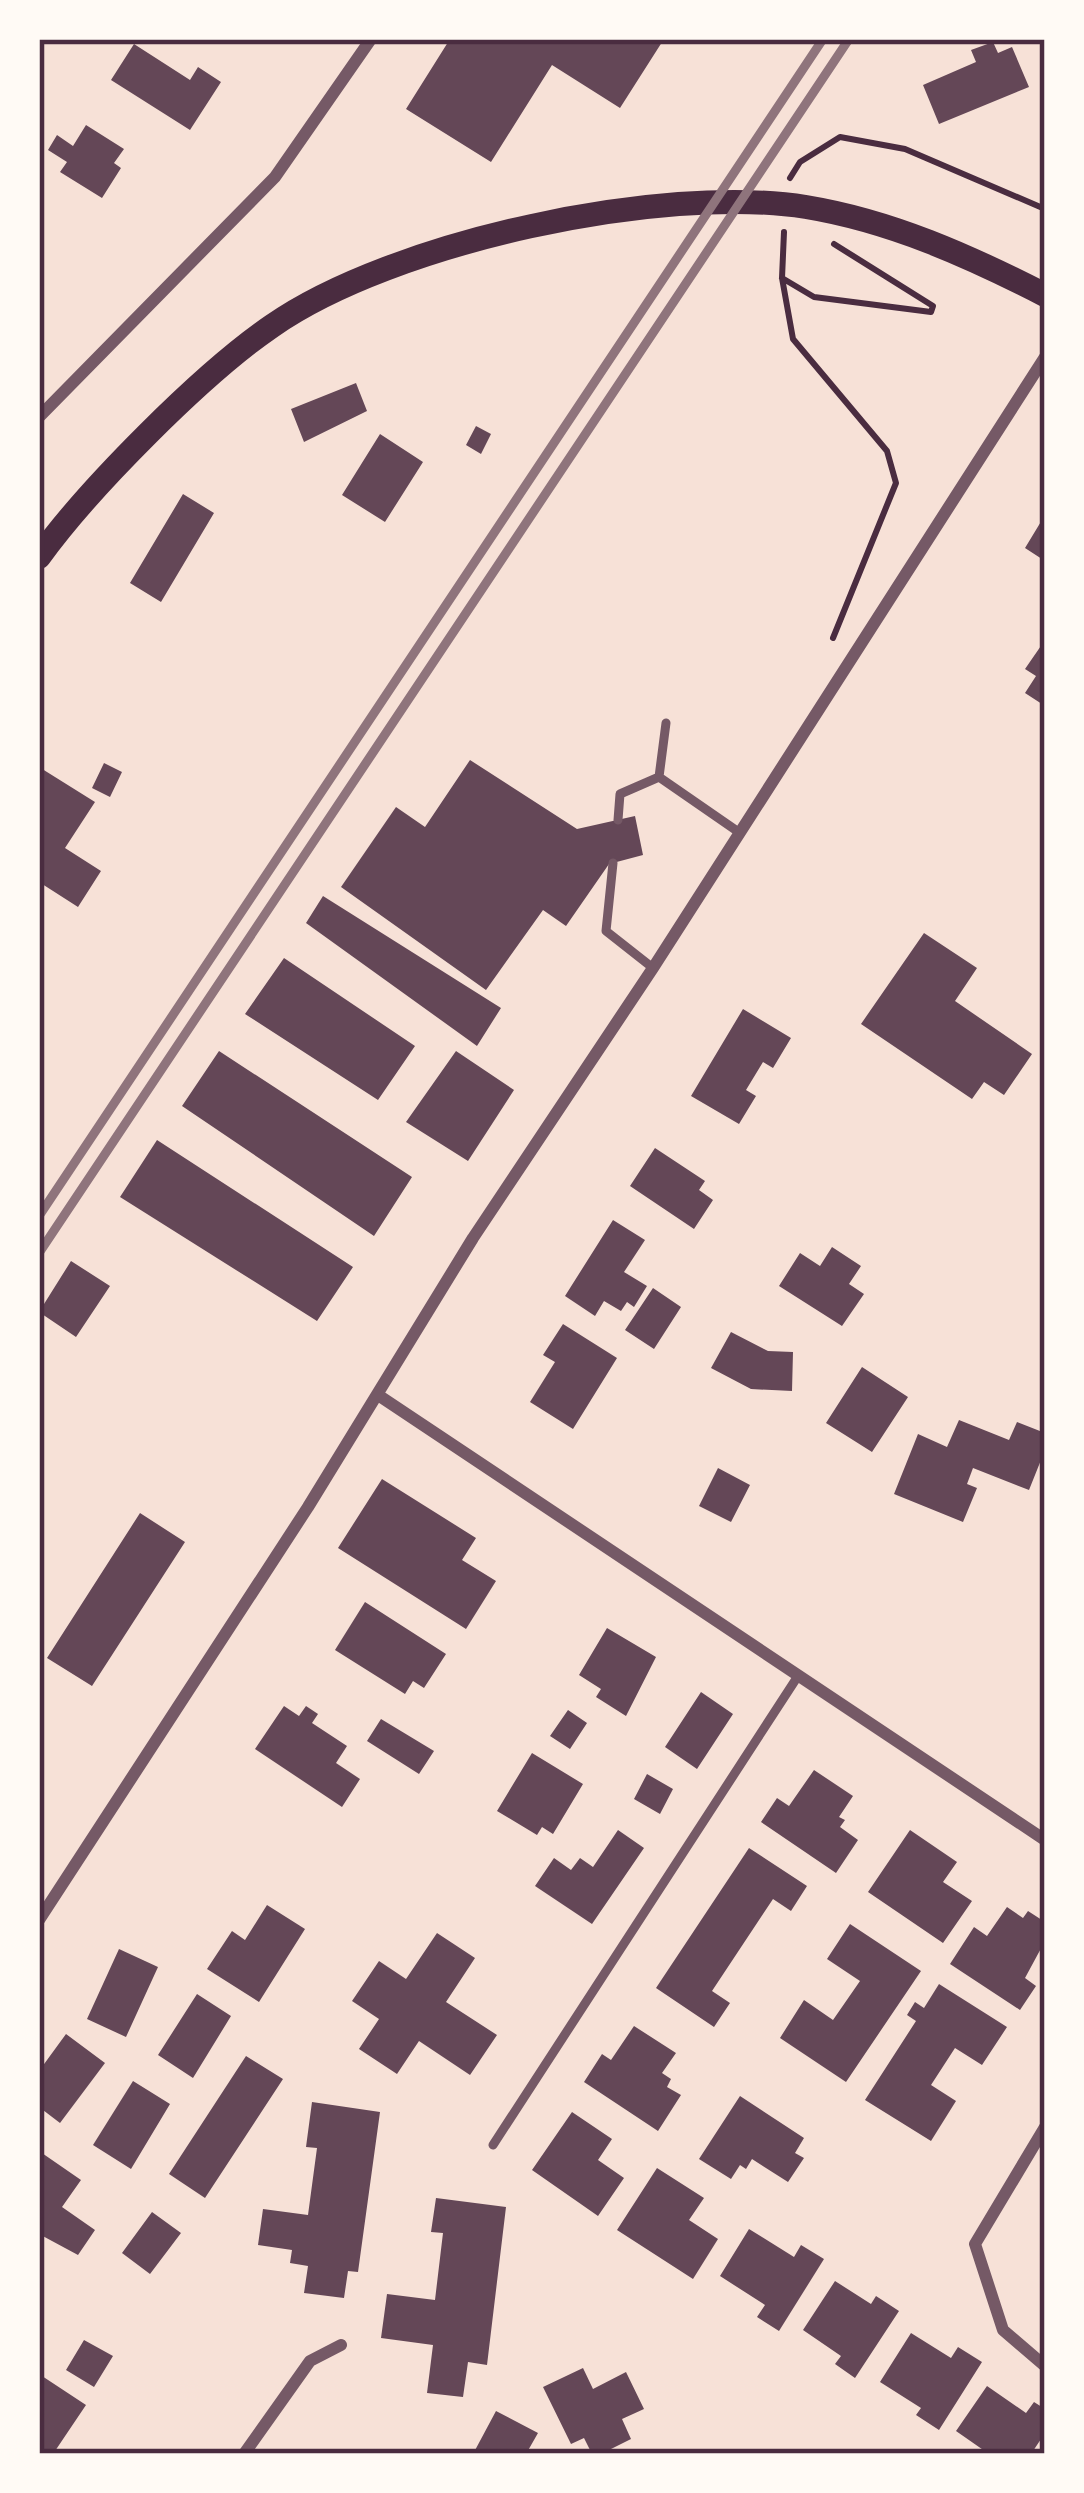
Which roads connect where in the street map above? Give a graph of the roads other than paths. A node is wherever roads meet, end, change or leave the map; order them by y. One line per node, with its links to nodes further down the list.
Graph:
1 (371, 39): 4 (street)
2 (1045, 295): 5 (main road)
3 (1045, 356): 9 (street)
4 (39, 416)
5 (42, 546)
6 (666, 723): 7 (lane)
7 (659, 777): 8 (lane); 9 (lane)
8 (618, 820)
9 (740, 833): 11 (street)
10 (613, 862): 11 (lane)
11 (653, 968): 12 (street)
12 (378, 1395): 13 (street); 15 (street)
13 (798, 1676): 14 (street); 17 (lane)
14 (1045, 1840)
15 (39, 1920)
16 (1045, 2126): 19 (street)
17 (493, 2145)
18 (341, 2344): 20 (street)
19 (1045, 2366)
20 (244, 2454)

